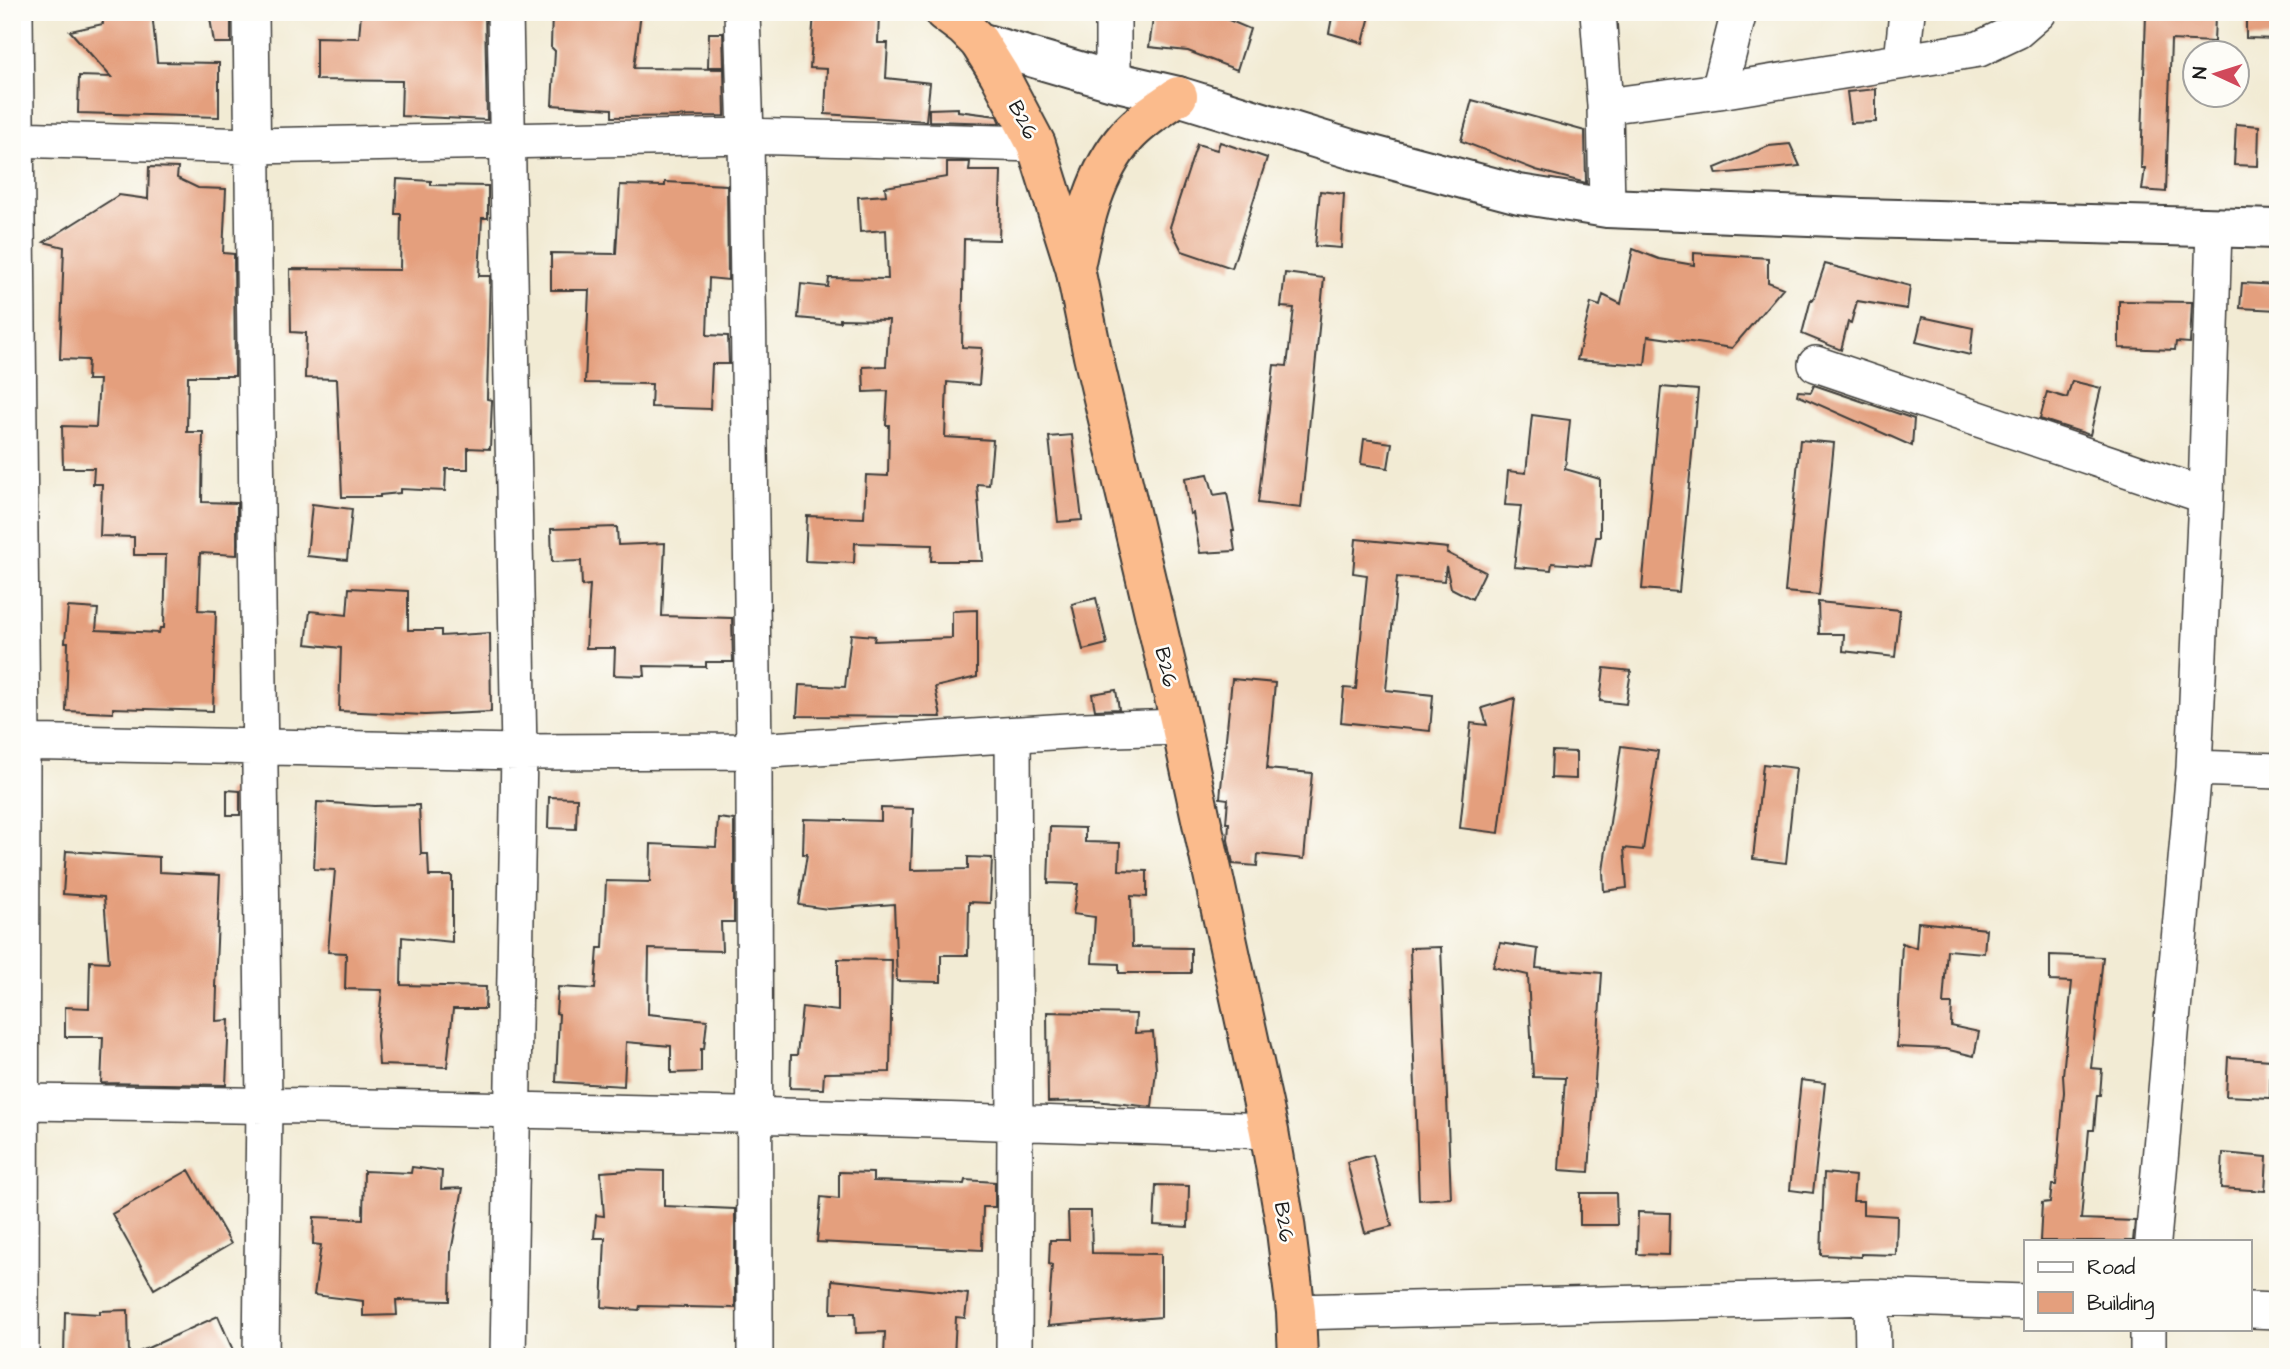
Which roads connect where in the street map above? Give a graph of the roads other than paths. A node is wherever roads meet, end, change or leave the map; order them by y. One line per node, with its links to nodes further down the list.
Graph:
1 (15, 12): 17 (street)
2 (251, 12): 20 (street)
3 (505, 12): 18 (street)
4 (742, 12): 16 (street)
5 (1113, 12): 12 (street)
6 (1598, 12): 15 (street)
7 (1739, 12): 13 (street)
8 (1907, 12): 11 (street)
9 (2039, 12): 11 (street)
10 (963, 24): 12 (street); 19 (highway, B26)
11 (1902, 61): 13 (street)
12 (1113, 81): 14 (street)
13 (1719, 91): 15 (street)
14 (1178, 96): 21 (street); 24 (highway)
15 (1605, 106): 21 (street)
16 (746, 136): 18 (street); 19 (street); 31 (street)
17 (15, 139): 20 (street); 29 (street)
18 (506, 139): 20 (street); 32 (street)
19 (1036, 144): 24 (highway, B26)
20 (253, 146): 30 (street)
21 (1608, 208): 22 (street)
22 (2214, 228): 23 (street); 26 (street)
23 (2278, 229)
24 (1074, 268): 27 (highway, B26)
25 (1816, 364): 26 (street)
26 (2206, 496): 33 (street)
27 (1181, 727): 28 (street); 40 (highway, B26)
28 (1013, 735): 31 (street); 39 (street)
29 (17, 742): 30 (street); 35 (street)
30 (260, 747): 32 (street); 36 (street)
31 (754, 751): 32 (street); 38 (street)
32 (519, 752): 37 (street)
33 (2194, 768): 34 (street); 41 (street)
34 (2278, 771)
35 (22, 1102): 36 (street); 48 (street)
36 (264, 1105): 37 (street); 49 (street)
37 (512, 1111): 38 (street); 50 (street)
38 (756, 1117): 39 (street); 51 (street)
39 (1015, 1122): 40 (street); 52 (street)
40 (1269, 1132): 46 (highway, B26)
41 (2153, 1240)
42 (1872, 1297): 43 (street); 46 (street); 54 (street)
43 (2024, 1302)
44 (2252, 1310): 45 (street)
45 (2278, 1311)
46 (1296, 1312): 53 (highway, B26)
47 (2148, 1330): 55 (street)
48 (18, 1342)
49 (261, 1357)
50 (508, 1357)
51 (755, 1357)
52 (1014, 1357)
53 (1298, 1357)
54 (1873, 1357)
55 (2148, 1357)

